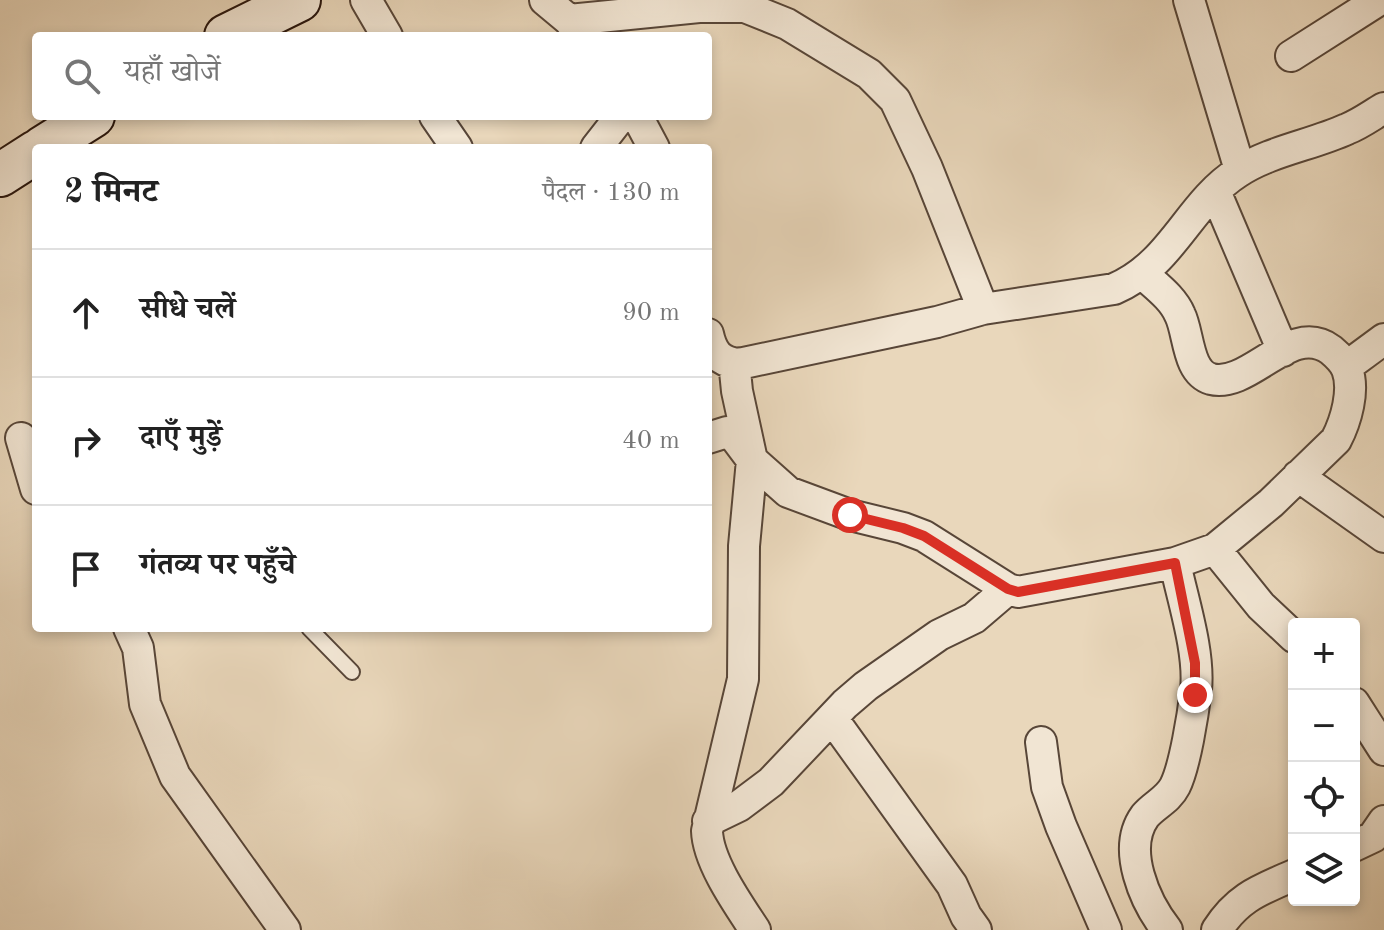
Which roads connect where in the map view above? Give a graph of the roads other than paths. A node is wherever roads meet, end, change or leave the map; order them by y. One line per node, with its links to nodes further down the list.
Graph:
1 (299, 0): 8 (main road)
2 (366, 0): 9 (street)
3 (545, 0): 7 (street)
4 (1189, 0): 21 (street)
5 (1379, 0): 10 (street)
6 (747, 3): 7 (street); 25 (street)
7 (575, 28)
8 (234, 32)
9 (385, 32)
10 (1291, 56)
11 (1384, 108): 21 (street)
12 (87, 120): 16 (main road)
13 (438, 120): 17 (street)
14 (618, 120): 18 (street)
15 (639, 120): 19 (street)
16 (48, 144)
17 (454, 144)
18 (599, 144)
19 (652, 144)
20 (32, 155): 22 (main road)
21 (1240, 170): 23 (street)
22 (0, 175)
23 (1215, 191): 24 (street); 28 (street)
24 (1143, 274): 25 (street); 28 (street)
25 (983, 309): 29 (street)
26 (1384, 339): 30 (street)
27 (712, 348): 29 (street)
28 (1283, 351): 30 (street)
29 (739, 364): 33 (street)
30 (1346, 367): 34 (street)
31 (712, 436): 33 (street)
32 (19, 439): 35 (street)
33 (752, 460): 39 (street); 48 (street)
34 (1298, 476): 36 (street); 37 (street)
35 (32, 477)
36 (1384, 537)
37 (1215, 549): 38 (street); 40 (street)
38 (1175, 563): 39 (street); 56 (street)
39 (1008, 589): 45 (street)
40 (1288, 631)
41 (131, 632): 52 (street)
42 (313, 632): 43 (lane)
43 (352, 672)
44 (1360, 712): 47 (street)
45 (832, 718): 48 (street); 54 (street)
46 (1041, 742): 55 (street)
47 (1384, 750)
48 (708, 821): 53 (street)
49 (1384, 821): 50 (street)
50 (1360, 843)
51 (1288, 878): 57 (street)
52 (285, 930)
53 (755, 930)
54 (976, 930)
55 (1106, 930)
56 (1167, 930)
57 (1217, 930)

